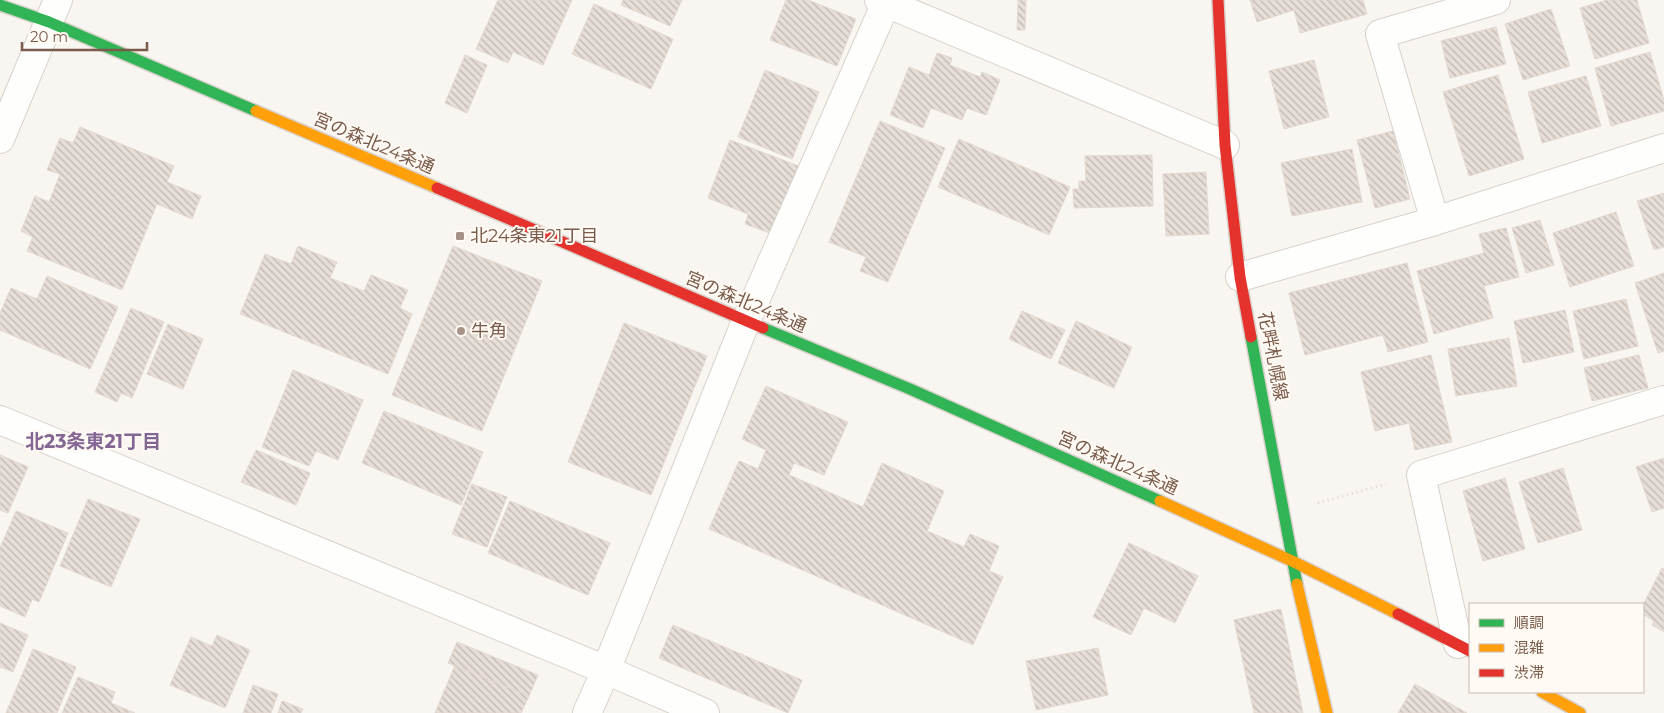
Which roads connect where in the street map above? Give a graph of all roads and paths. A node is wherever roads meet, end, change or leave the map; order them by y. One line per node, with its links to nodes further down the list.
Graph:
1 (1218, 0): 7 (street, 花畔札幌線)
2 (1496, 0): 9 (street)
3 (884, 1): 7 (street); 11 (street)
4 (0, 5): 5 (street, 宮の森北24条通)
5 (54, 11): 6 (street); 11 (street, 宮の森北24条通)
6 (0, 139)
7 (1225, 145): 10 (street, 花畔札幌線)
8 (1664, 148): 9 (street)
9 (1435, 221): 10 (street)
10 (1240, 277): 16 (street, 花畔札幌線)
11 (746, 321): 16 (street, 宮の森北24条通); 18 (street)
12 (1664, 400): 14 (street)
13 (0, 420): 18 (street)
14 (1421, 475): 15 (path); 17 (street)
15 (1310, 505)
16 (1292, 560): 17 (street, 宮の森北24条通); 22 (street, 花畔札幌線)
17 (1464, 648)
18 (606, 670): 20 (street); 21 (street)
19 (1544, 693): 23 (street)
20 (587, 713)
21 (705, 713)
22 (1327, 713)
23 (1580, 713)

